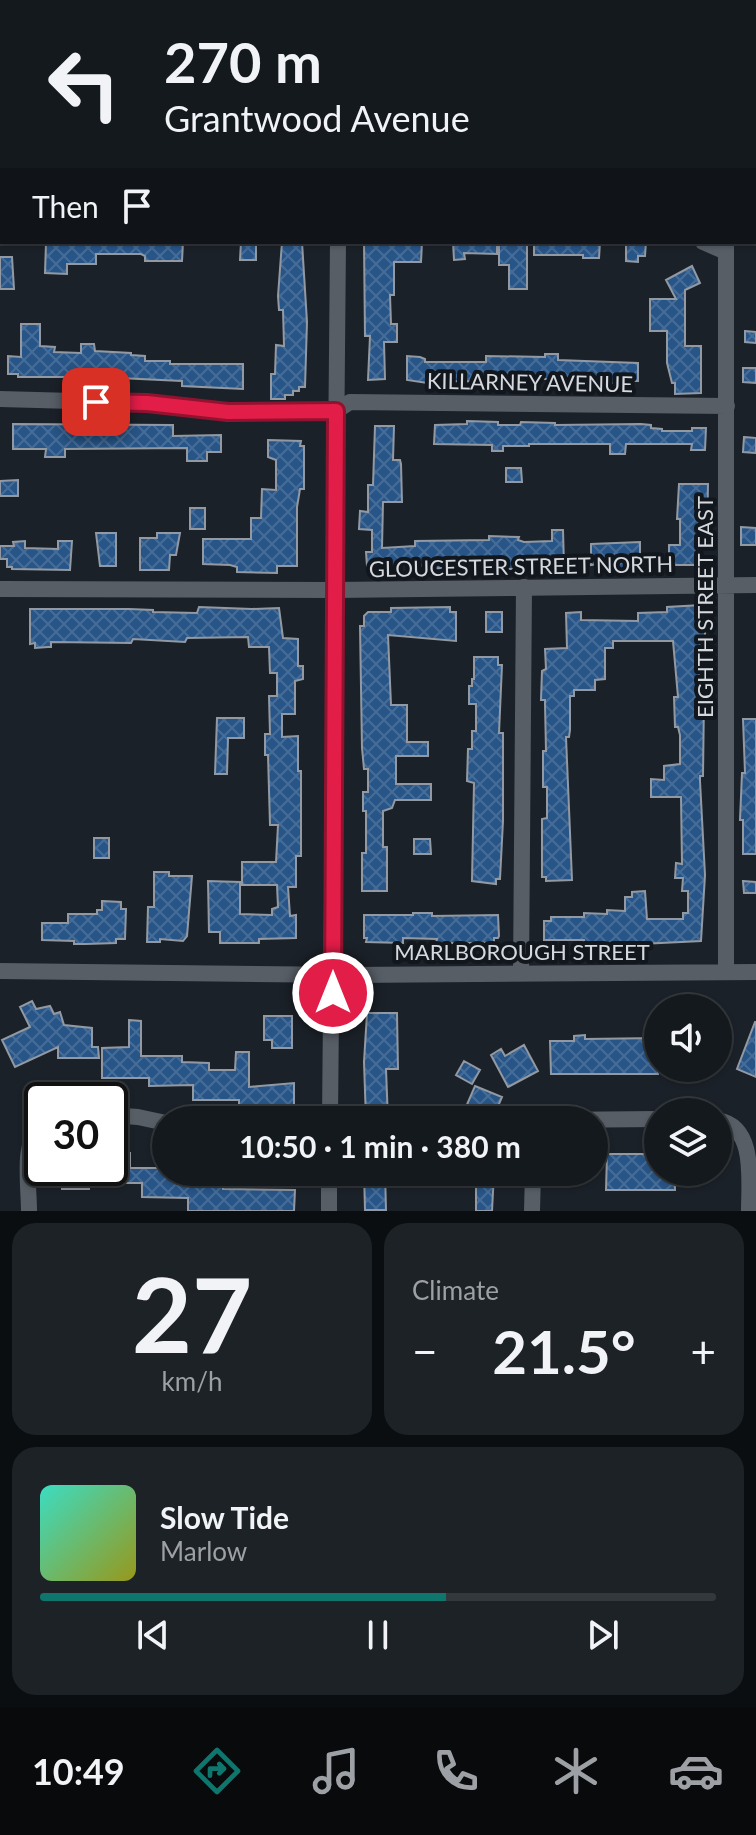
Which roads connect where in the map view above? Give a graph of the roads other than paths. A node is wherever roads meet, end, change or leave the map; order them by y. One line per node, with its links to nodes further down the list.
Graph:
1 (338, 244): 5 (street)
2 (726, 247): 4 (street, EIGHTH STREET EAST)
3 (0, 399): 5 (street, KILLARNEY AVENUE)
4 (727, 406): 5 (street, KILLARNEY AVENUE); 6 (street, EIGHTH STREET EAST)
5 (336, 411): 10 (street)
6 (726, 585): 7 (street, GLOUCESTER STREET NORTH); 8 (street, GLOUCESTER STREET NORTH); 12 (street, EIGHTH STREET EAST)
7 (756, 585)
8 (524, 587): 10 (street, GLOUCESTER STREET NORTH); 14 (street)
9 (0, 589): 10 (street, GLOUCESTER STREET NORTH)
10 (335, 590): 15 (street)
11 (0, 971): 15 (street, MARLBOROUGH STREET)
12 (726, 972): 13 (street, MARLBOROUGH STREET); 14 (street, MARLBOROUGH STREET)
13 (756, 972)
14 (521, 973): 15 (street, MARLBOROUGH STREET)
15 (333, 974): 16 (street)
16 (330, 1106)
17 (128, 1116): 20 (street)
18 (608, 1119): 19 (street)
19 (644, 1119)
20 (152, 1120)
21 (732, 1124): 28 (street)
22 (29, 1186): 25 (street)
23 (329, 1186): 26 (street)
24 (533, 1186): 27 (street)
25 (29, 1211)
26 (329, 1211)
27 (532, 1211)
28 (749, 1211)

